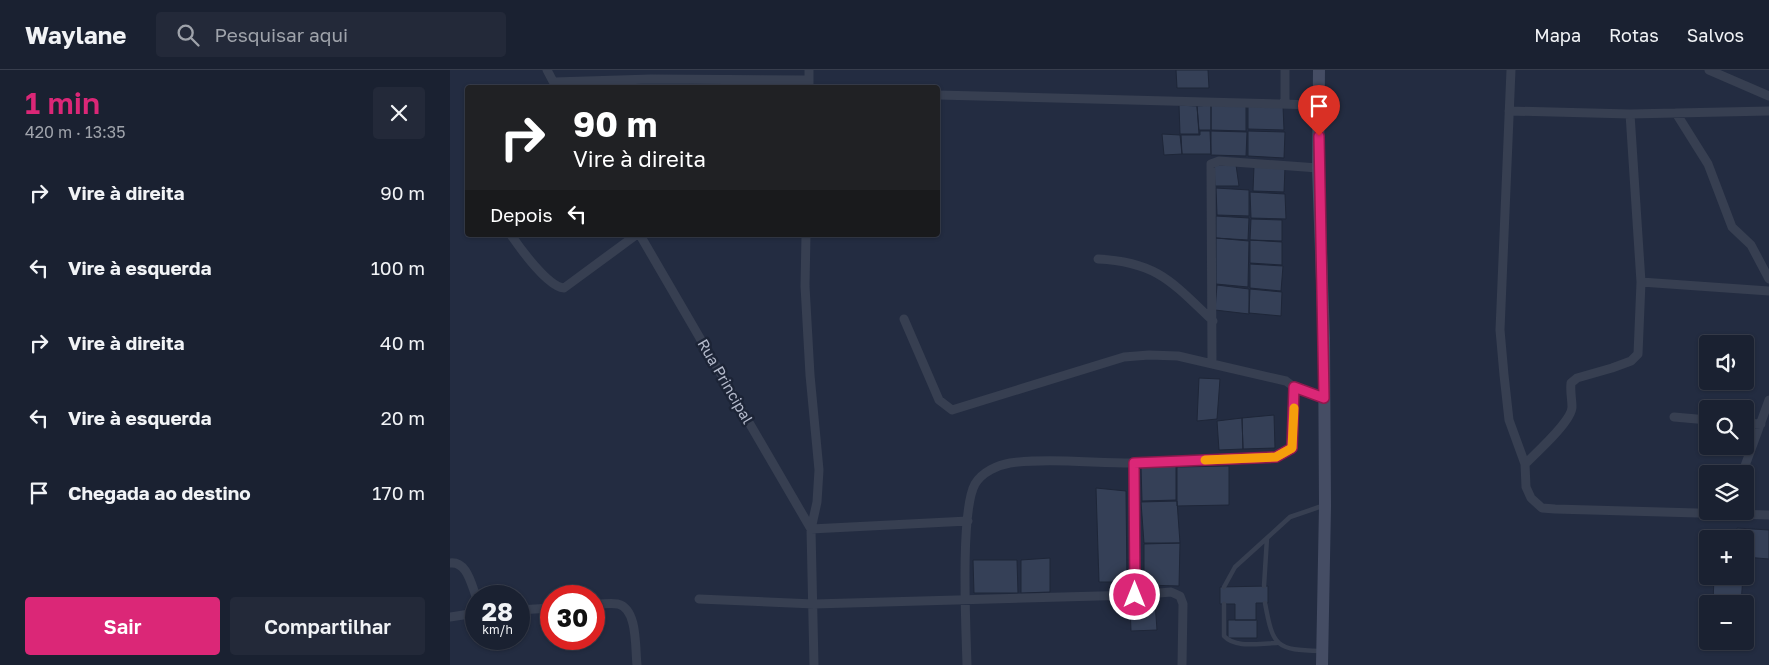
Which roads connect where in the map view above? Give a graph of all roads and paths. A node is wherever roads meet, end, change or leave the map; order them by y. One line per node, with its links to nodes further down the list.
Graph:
1 (547, 70): 8 (street)
2 (1285, 70): 11 (street)
3 (1319, 70): 12 (main road)
4 (1511, 70): 13 (street)
5 (1709, 70): 6 (street)
6 (1728, 74): 10 (street)
7 (809, 79): 8 (street)
8 (555, 85)
9 (940, 96): 11 (street)
10 (1769, 96)
11 (1285, 104): 12 (street)
12 (1319, 105): 17 (main road)
13 (1509, 111): 15 (street); 37 (street)
14 (1769, 111): 16 (street)
15 (1630, 114): 16 (street); 24 (street)
16 (1676, 114): 23 (street)
17 (1318, 168): 27 (street); 30 (main road)
18 (512, 237): 19 (street)
19 (635, 237)
20 (639, 237): 44 (street, Rua Principal)
21 (806, 237): 44 (street)
22 (1098, 259): 27 (street)
23 (1769, 279)
24 (1642, 282): 25 (street); 37 (street)
25 (1769, 291)
26 (904, 319): 28 (street)
27 (1213, 321): 28 (street)
28 (1212, 364): 29 (street)
29 (1294, 387): 30 (street); 36 (street)
30 (1324, 398): 39 (main road)
31 (1769, 400): 35 (street)
32 (1674, 417): 33 (street)
33 (1699, 419)
34 (1754, 424): 35 (street)
35 (1761, 424): 38 (street)
36 (1134, 463): 43 (street); 50 (street)
37 (1525, 464): 40 (street)
38 (1745, 465)
39 (1325, 506): 45 (lane); 60 (main road)
40 (1699, 511)
41 (1754, 514): 42 (street)
42 (1769, 515)
43 (968, 522): 44 (street); 51 (street)
44 (811, 529): 55 (street)
45 (1267, 538): 48 (lane); 49 (lane)
46 (450, 564): 47 (street)
47 (471, 585)
48 (1264, 586)
49 (1224, 587)
50 (1135, 595): 51 (street); 64 (street)
51 (966, 599): 55 (street); 63 (street)
52 (699, 600): 55 (street)
53 (1264, 603): 59 (lane)
54 (605, 604): 61 (street)
55 (814, 604): 62 (street)
56 (1224, 604): 59 (lane)
57 (465, 615): 58 (street)
58 (450, 617)
59 (1277, 643): 60 (lane)
60 (1322, 652): 65 (main road)
61 (637, 665)
62 (814, 665)
63 (967, 665)
64 (1182, 665)
65 (1322, 665)

